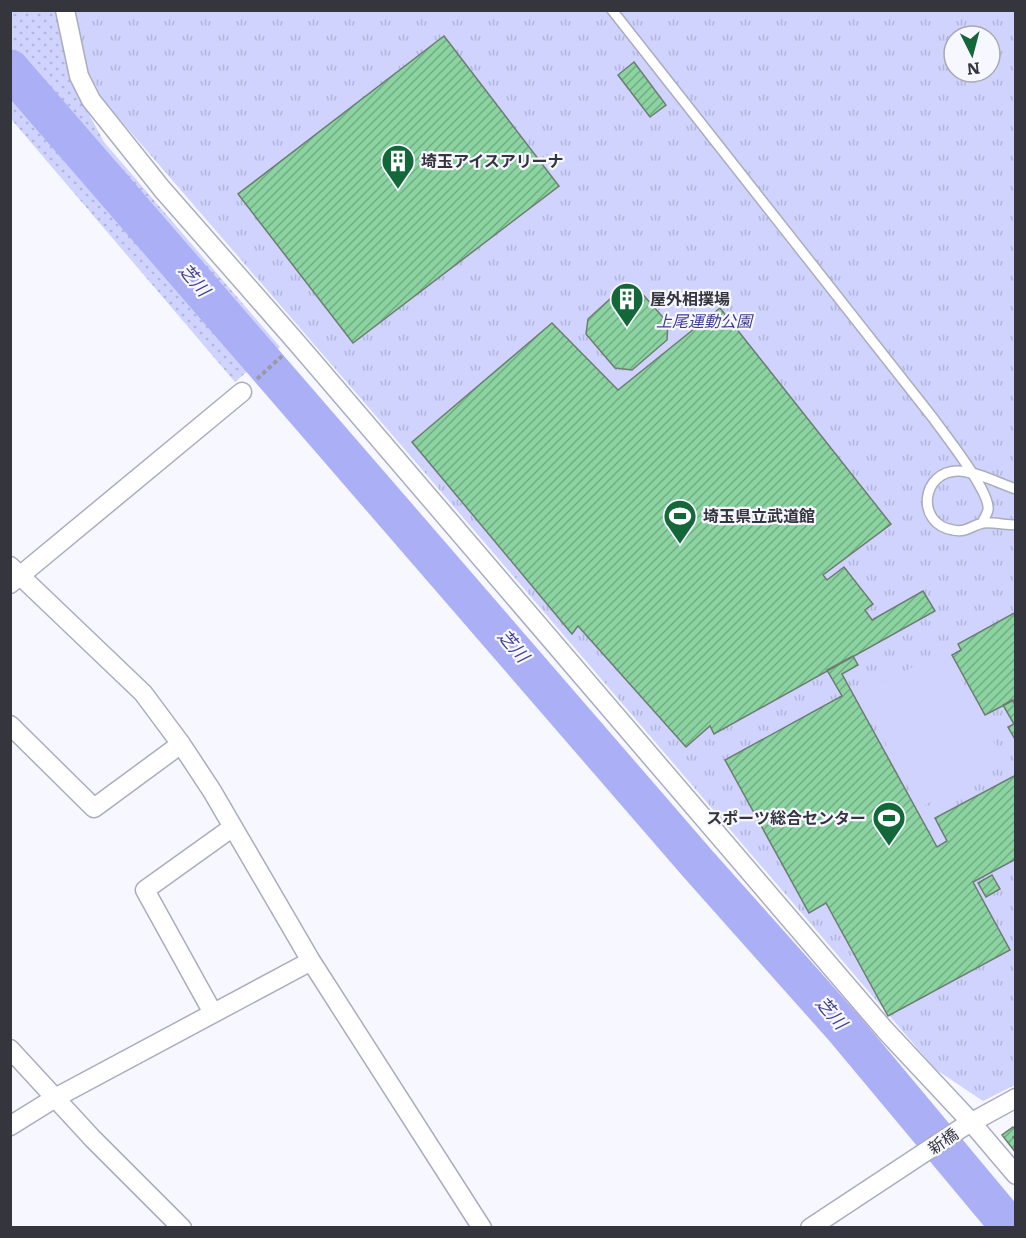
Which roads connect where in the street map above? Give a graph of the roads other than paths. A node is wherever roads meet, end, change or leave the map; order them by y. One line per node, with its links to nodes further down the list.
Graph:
1 (65, 10): 17 (street)
2 (612, 10): 4 (lane)
3 (242, 392): 8 (street)
4 (971, 473): 5 (lane); 6 (lane); 6 (lane)
5 (1016, 489)
6 (982, 523): 7 (lane)
7 (1016, 525)
8 (14, 575): 10 (street)
9 (10, 725): 10 (street)
10 (181, 744): 11 (street)
11 (233, 827): 12 (street); 13 (street)
12 (311, 961): 13 (street); 21 (street)
13 (213, 1013): 15 (street)
14 (10, 1049): 15 (street)
15 (56, 1098): 18 (street); 20 (street)
16 (1016, 1098): 17 (street, 新橋)
17 (967, 1124): 19 (street); 22 (street, 新橋)
18 (10, 1126)
19 (1016, 1175)
20 (182, 1227)
21 (482, 1227)
22 (810, 1227)

